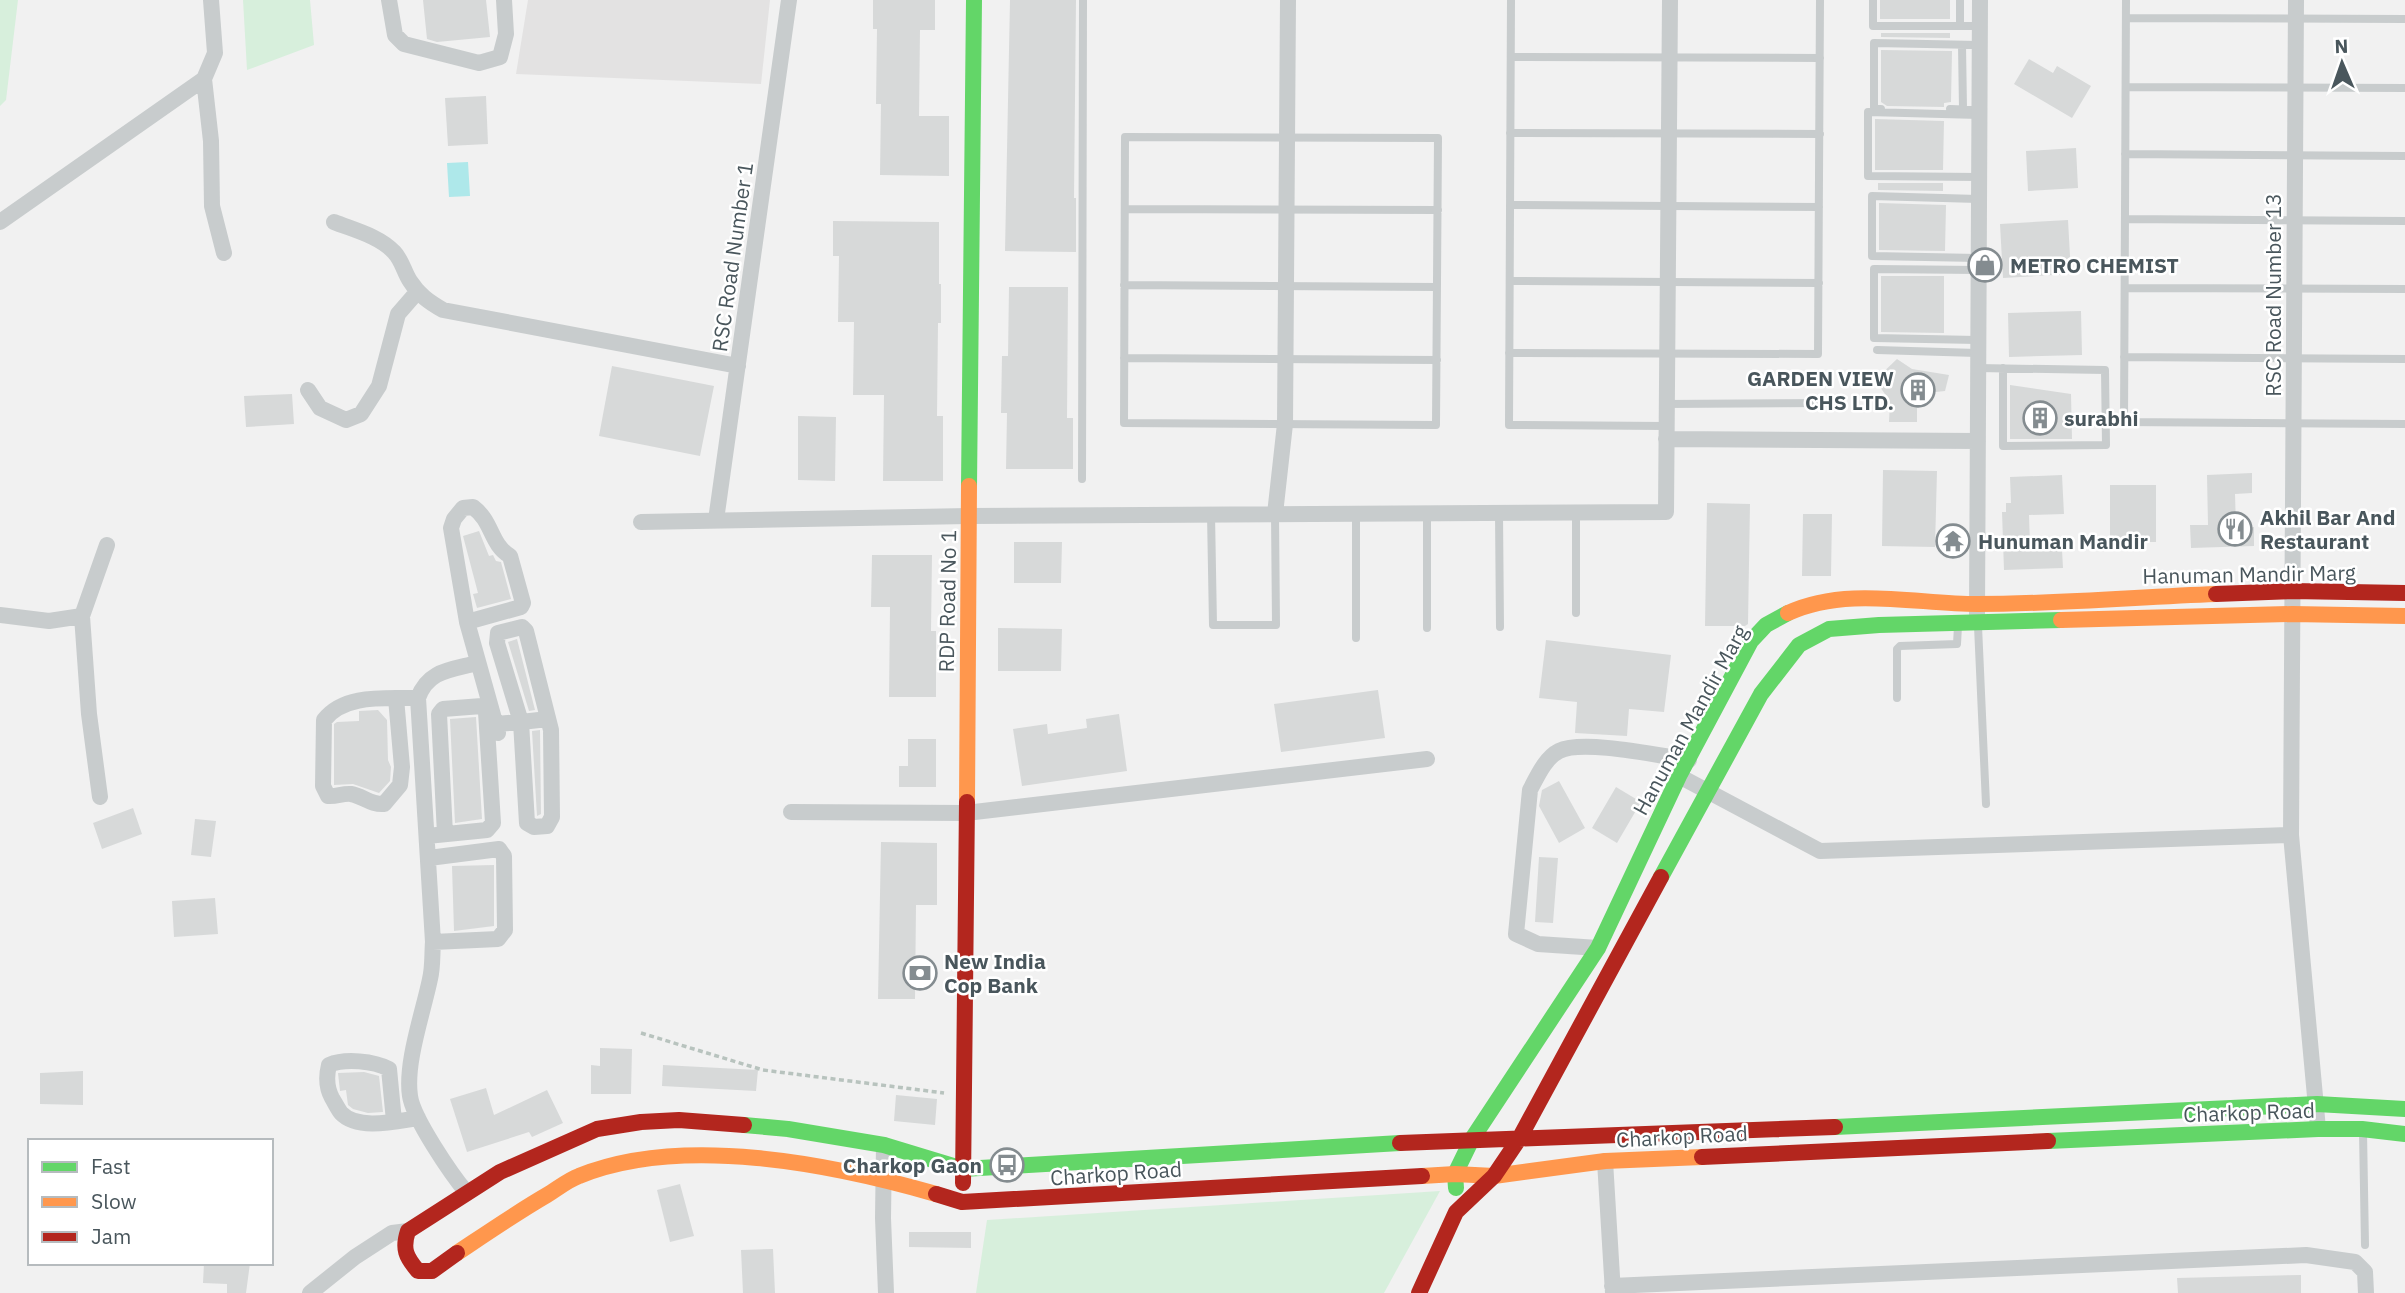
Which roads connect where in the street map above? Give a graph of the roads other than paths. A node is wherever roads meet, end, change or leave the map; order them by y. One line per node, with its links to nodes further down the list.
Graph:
1 (211, 0): 26 (street)
2 (389, 0): 3 (street)
3 (504, 0)
4 (789, 0): 73 (street, RSC Road Number 1)
5 (974, 0): 90 (street, RDP Road No 1)
6 (1083, 0): 83 (lane)
7 (1288, 0): 34 (street)
8 (1511, 0): 23 (lane)
9 (1670, 0): 24 (street)
10 (1820, 0): 25 (lane)
11 (1873, 0): 19 (lane)
12 (1960, 0): 19 (lane)
13 (1980, 0): 20 (street)
14 (2126, 0): 16 (lane)
15 (2296, 0): 17 (street, RSC Road Number 13)
16 (2126, 18): 17 (lane); 27 (lane)
17 (2296, 19): 18 (lane); 28 (street, RSC Road Number 13)
18 (2405, 19)
19 (1960, 26): 20 (lane)
20 (1980, 26): 22 (street)
21 (1962, 45): 22 (lane); 30 (lane); 30 (lane)
22 (1979, 45): 30 (street)
23 (1511, 57): 24 (lane); 31 (lane)
24 (1669, 58): 25 (lane); 32 (street)
25 (1820, 58): 33 (lane)
26 (204, 79): 49 (street); 51 (street)
27 (2126, 87): 28 (lane); 35 (lane)
28 (2296, 88): 29 (lane); 36 (street, RSC Road Number 13)
29 (2405, 88)
30 (1973, 111): 38 (street); 38 (lane)
31 (1510, 133): 32 (lane); 40 (lane)
32 (1668, 134): 33 (lane); 41 (street)
33 (1819, 134): 42 (lane)
34 (1287, 138): 43 (lane); 44 (street); 45 (lane)
35 (2126, 154): 36 (lane); 46 (lane)
36 (2295, 155): 37 (lane); 47 (street, RSC Road Number 13)
37 (2405, 156)
38 (1978, 177): 39 (street)
39 (1978, 198): 52 (street); 52 (lane)
40 (1510, 205): 41 (lane); 53 (lane)
41 (1668, 206): 42 (lane); 54 (street)
42 (1819, 207): 55 (lane)
43 (1125, 209): 44 (lane); 56 (lane)
44 (1286, 210): 45 (lane); 57 (street)
45 (1438, 210): 58 (lane)
46 (2125, 219): 47 (lane); 59 (lane)
47 (2295, 220): 48 (lane); 60 (street, RSC Road Number 13)
48 (2405, 221)
49 (0, 222)
50 (334, 222): 62 (street)
51 (224, 253)
52 (1978, 264): 66 (street); 66 (lane)
53 (1510, 281): 54 (lane); 64 (lane)
54 (1667, 282): 55 (lane); 65 (street)
55 (1819, 283): 65 (lane)
56 (1124, 285): 57 (lane); 68 (lane)
57 (1286, 286): 58 (lane); 70 (street)
58 (1437, 287): 72 (lane)
59 (2125, 288): 60 (lane); 67 (lane)
60 (2294, 289): 61 (lane); 69 (street, RSC Road Number 13)
61 (2405, 289)
62 (418, 291): 73 (street); 75 (street)
63 (1877, 350): 66 (lane)
64 (1509, 353): 65 (lane); 81 (lane)
65 (1667, 354): 77 (street)
66 (1977, 354): 74 (lane); 82 (street)
67 (2124, 357): 69 (lane); 78 (lane)
68 (1124, 358): 70 (lane); 79 (lane)
69 (2294, 358): 71 (lane); 78 (street, RSC Road Number 13)
70 (1286, 359): 72 (lane); 79 (street)
71 (2405, 359)
72 (1437, 360): 79 (lane)
73 (738, 366): 91 (street, RSC Road Number 1)
74 (2003, 368): 74 (lane)
75 (308, 390)
76 (1833, 403): 77 (lane)
77 (1667, 404): 81 (street)
78 (2294, 423): 80 (lane); 94 (street, RSC Road Number 13)
79 (1285, 424): 89 (street)
80 (2405, 424)
81 (1666, 432): 82 (street); 87 (street)
82 (1978, 441): 96 (street)
83 (1082, 479)
84 (1356, 513): 85 (street); 89 (street); 107 (lane)
85 (1427, 513): 86 (street); 106 (lane)
86 (1499, 513): 87 (street); 105 (lane)
87 (1576, 513): 97 (lane)
88 (1211, 514): 89 (street); 89 (lane); 90 (street)
89 (1276, 514)
90 (969, 516): 91 (street); 121 (street, RDP Road No 1)
91 (716, 520): 92 (street)
92 (641, 522)
93 (107, 545): 100 (street)
94 (2292, 591): 95 (street, Hanuman Mandir Marg); 96 (street, Hanuman Mandir Marg); 98 (street, RSC Road Number 13)
95 (2405, 593)
96 (1977, 604): 104 (street); 115 (street, Hanuman Mandir Marg)
97 (1576, 613)
98 (2292, 614): 101 (street); 104 (street); 123 (street, RSC Road Number 13)
99 (0, 615): 100 (street)
100 (82, 616): 118 (street)
101 (2405, 616)
102 (467, 622): 102 (street); 108 (street)
103 (1958, 623): 104 (street); 111 (lane); 117 (street)
104 (1978, 623): 119 (lane)
105 (1500, 627)
106 (1427, 628)
107 (1356, 638)
108 (477, 663): 110 (street); 113 (street)
109 (396, 698): 109 (street); 110 (street)
110 (418, 698): 124 (street)
111 (1897, 698)
112 (548, 719): 113 (street); 113 (street); 113 (street)
113 (522, 722)
114 (1427, 759): 121 (street)
115 (1689, 760): 116 (street, Hanuman Mandir Marg); 127 (street)
116 (1679, 776): 117 (street); 127 (street, Hanuman Mandir Marg)
117 (1708, 791): 123 (street); 136 (street)
118 (100, 797)
119 (1986, 804)
120 (791, 812): 121 (street)
121 (966, 813): 139 (street, RDP Road No 1)
122 (445, 834): 122 (street); 124 (street)
123 (2291, 835): 128 (street, RSC Road Number 13)
124 (427, 836): 125 (street)
125 (429, 859): 126 (street); 126 (street)
126 (433, 942): 130 (street)
127 (1598, 948): 135 (street, Hanuman Mandir Marg)
128 (2317, 1104): 129 (street, Charkop Road); 132 (street, RSC Road Number 13); 136 (street, Charkop Road)
129 (2405, 1109)
130 (418, 1118): 131 (street); 143 (street)
131 (394, 1121): 131 (street)
132 (2318, 1129): 133 (street, Charkop Road); 138 (street, Charkop Road)
133 (2362, 1129): 134 (street, Charkop Road); 147 (lane)
134 (2405, 1134)
135 (1472, 1139): 136 (street, Charkop Road); 139 (street, Charkop Road); 140 (street, Hanuman Mandir Marg)
136 (1519, 1139): 141 (street)
137 (884, 1145): 139 (street); 142 (street); 143 (street)
138 (1605, 1161): 141 (street, Charkop Road); 148 (street)
139 (963, 1169): 144 (street, RDP Road No 1)
140 (1455, 1174): 141 (street, Charkop Road); 144 (street, Charkop Road); 145 (street)
141 (1494, 1176): 145 (street)
142 (883, 1179): 144 (street, Charkop Road); 146 (street, Charkop Road); 150 (street)
143 (467, 1193): 146 (street)
144 (962, 1202)
145 (1456, 1212): 151 (street)
146 (408, 1231): 149 (street)
147 (2365, 1245)
148 (1612, 1290): 152 (street)
149 (310, 1293)
150 (886, 1293)
151 (1419, 1293)
152 (2366, 1293)

